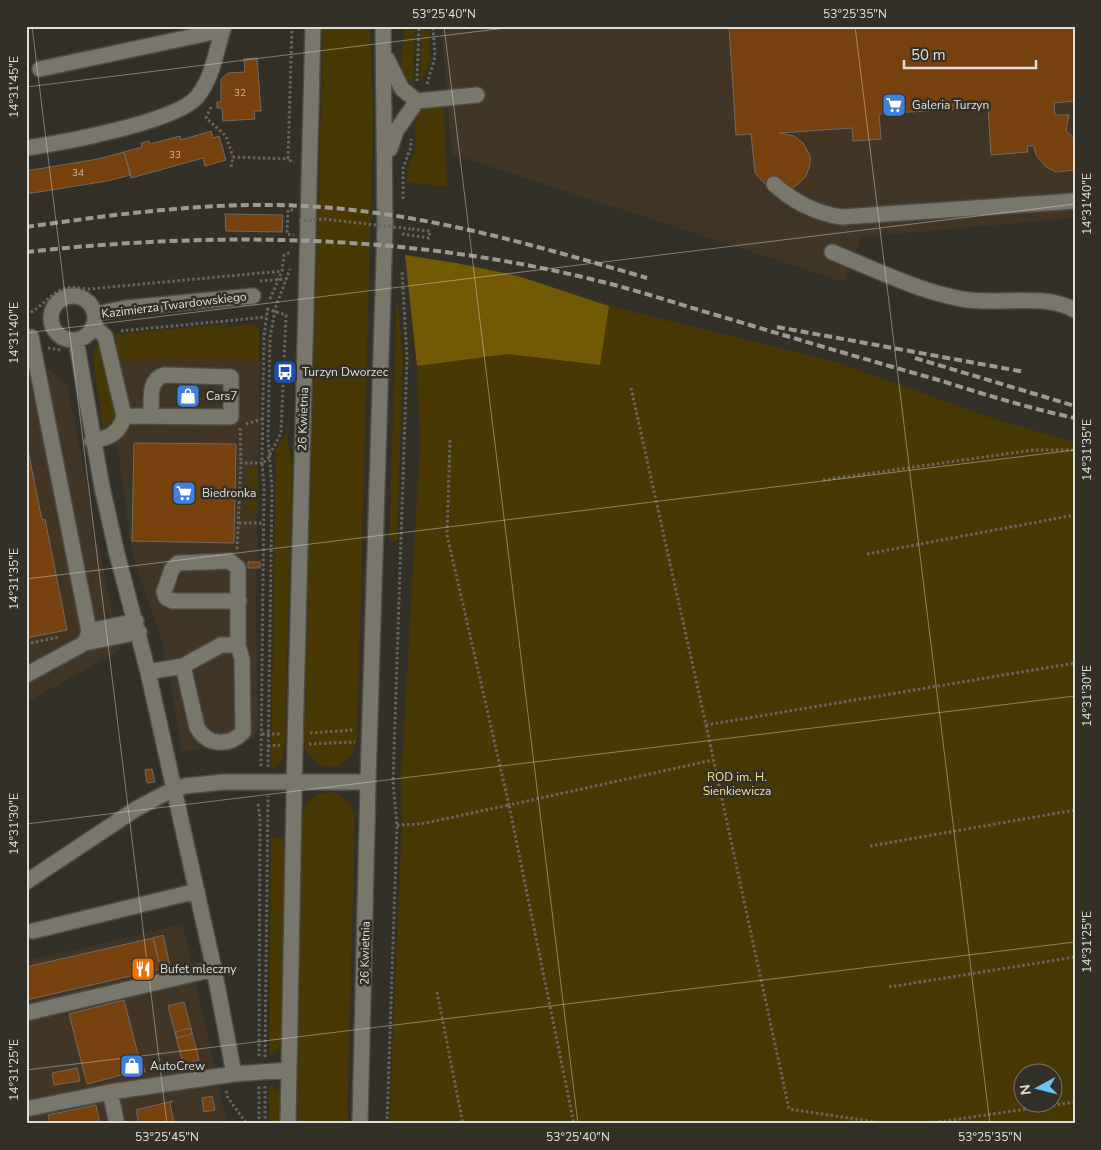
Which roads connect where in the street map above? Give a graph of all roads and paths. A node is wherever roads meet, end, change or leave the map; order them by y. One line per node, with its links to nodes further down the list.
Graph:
1 (292, 26): 14 (path)
2 (313, 26): 84 (street, 26 Kwietnia)
3 (419, 26): 9 (path)
4 (433, 26): 9 (path)
5 (224, 28): 7 (street); 12 (street)
6 (383, 34): 9 (street); 17 (street, 26 Kwietnia)
7 (40, 70)
8 (478, 95): 9 (street)
9 (417, 101): 17 (street)
10 (212, 104): 13 (path)
11 (411, 130): 20 (path)
12 (26, 148)
13 (233, 157): 14 (path); 16 (path)
14 (288, 159): 15 (path)
15 (294, 161)
16 (231, 167)
17 (386, 168): 85 (street, 26 Kwietnia)
18 (774, 184): 19 (street)
19 (1075, 201)
20 (402, 206)
21 (288, 213): 24 (path)
22 (299, 221): 25 (path, bridge)
23 (402, 225): 25 (path)
24 (287, 232)
25 (402, 234): 26 (path)
26 (402, 242)
27 (291, 252): 31 (path)
28 (832, 252): 36 (street)
29 (290, 265): 32 (path)
30 (401, 266): 70 (path)
31 (282, 271): 33 (path); 38 (path)
32 (287, 279): 33 (path); 37 (path)
33 (278, 280): 34 (path); 35 (path)
34 (253, 296): 40 (street, Kazimierza Twardowskiego)
35 (267, 309): 37 (path); 39 (path)
36 (1075, 310)
37 (275, 313): 52 (path); 52 (path)
38 (26, 314)
39 (266, 317): 42 (path); 48 (path)
40 (94, 320): 41 (street); 44 (street); 46 (street)
41 (52, 325): 43 (street); 44 (street)
42 (121, 331)
43 (29, 338): 63 (street)
44 (76, 340): 50 (street)
45 (631, 388): 69 (path)
46 (124, 416): 47 (street); 50 (street)
47 (151, 416): 47 (street)
48 (262, 420): 53 (path); 54 (path)
49 (450, 440): 89 (path)
50 (92, 441): 62 (street)
51 (1075, 450): 55 (path)
52 (269, 455): 54 (path); 75 (path)
53 (240, 463): 54 (path); 57 (path)
54 (262, 463): 58 (path)
55 (824, 480)
56 (1075, 515): 59 (path)
57 (239, 523): 58 (path); 60 (path)
58 (264, 523): 74 (path)
59 (867, 554)
60 (235, 564): 61 (street); 61 (street)
61 (239, 602): 64 (street)
62 (137, 626): 63 (street); 67 (street)
63 (87, 637): 68 (street)
64 (238, 644): 66 (street); 66 (street)
65 (1075, 663): 69 (path)
66 (183, 666): 67 (street)
67 (148, 672): 86 (street)
68 (26, 675)
69 (706, 725): 81 (path)
70 (395, 728): 71 (path); 91 (path)
71 (389, 729)
72 (357, 730): 73 (path)
73 (304, 733)
74 (262, 734): 75 (path); 82 (path)
75 (268, 734): 76 (path); 80 (path)
76 (286, 734)
77 (356, 742): 78 (path)
78 (304, 744)
79 (285, 745): 80 (path)
80 (268, 746): 83 (path)
81 (713, 760): 89 (path); 116 (path)
82 (258, 770)
83 (268, 772)
84 (294, 782): 85 (street); 86 (street); 101 (street, 26 Kwietnia)
85 (368, 782): 112 (street, 26 Kwietnia)
86 (174, 790): 93 (street); 94 (street)
87 (268, 802): 102 (path)
88 (258, 804): 102 (path)
89 (509, 805): 91 (path); 115 (path)
90 (1075, 810): 92 (path)
91 (397, 825): 113 (path)
92 (870, 846)
93 (26, 882)
94 (197, 891): 95 (street); 97 (street)
95 (34, 931)
96 (1075, 957): 98 (path)
97 (214, 969): 100 (street); 103 (street)
98 (889, 987)
99 (437, 992): 114 (path)
100 (26, 1013)
101 (289, 1070): 102 (street); 111 (street, 26 Kwietnia)
102 (262, 1071): 103 (street); 109 (path); 110 (path)
103 (229, 1075): 104 (street); 108 (path)
104 (110, 1092): 106 (street); 107 (street)
105 (1075, 1102): 117 (path)
106 (26, 1109)
107 (116, 1124)
108 (247, 1124)
109 (259, 1124)
110 (266, 1124)
111 (288, 1124)
112 (360, 1124)
113 (388, 1124)
114 (463, 1124)
115 (574, 1124)
116 (890, 1124)
117 (924, 1124)

